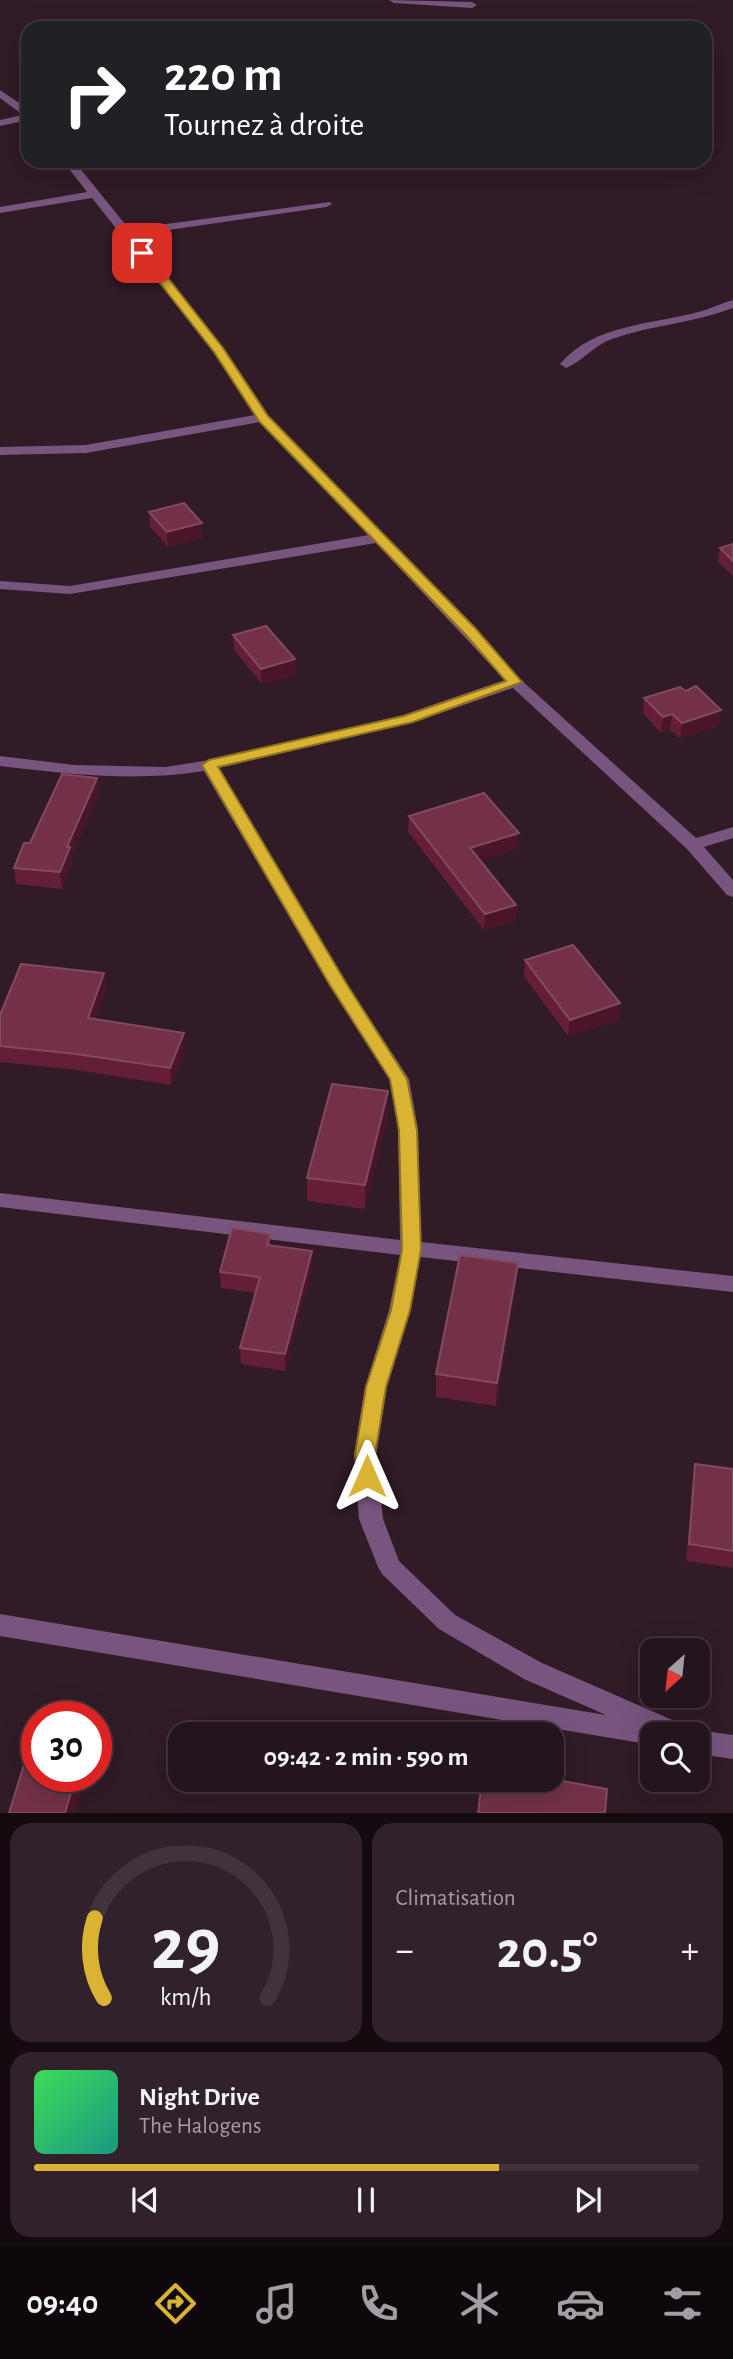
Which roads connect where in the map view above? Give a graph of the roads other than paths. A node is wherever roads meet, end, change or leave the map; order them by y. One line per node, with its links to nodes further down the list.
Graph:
1 (394, 0): 2 (street)
2 (472, 5)
3 (0, 93): 4 (street)
4 (21, 110)
5 (21, 118): 6 (street)
6 (0, 122)
7 (74, 168): 8 (street)
8 (95, 194): 10 (street); 11 (street)
9 (326, 204): 11 (street)
10 (0, 210)
11 (127, 233): 14 (street)
12 (733, 304): 13 (street)
13 (566, 364)
14 (263, 418): 15 (street); 16 (street)
15 (0, 451)
16 (379, 538): 17 (street); 18 (street)
17 (0, 585)
18 (515, 682): 20 (street); 22 (street)
19 (0, 761): 20 (street)
20 (209, 765): 25 (street)
21 (733, 832): 22 (street)
22 (692, 845): 23 (street)
23 (733, 891)
24 (0, 1199): 25 (street)
25 (411, 1250): 26 (street); 28 (street)
26 (733, 1284)
27 (0, 1625): 29 (street)
28 (650, 1722)
29 (640, 1732)
30 (710, 1744): 31 (street)
31 (733, 1747)

